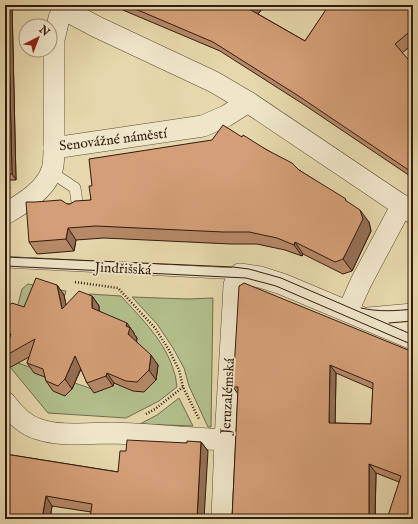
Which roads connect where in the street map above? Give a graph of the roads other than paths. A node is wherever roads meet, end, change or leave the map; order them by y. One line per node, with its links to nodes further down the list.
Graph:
1 (64, 7): 2 (street, Senovážné náměstí); 3 (street, Senovážné náměstí)
2 (248, 102): 3 (street, Senovážné náměstí); 6 (street, Senovážné náměstí)
3 (54, 148): 4 (street)
4 (51, 172): 5 (lane); 7 (street)
5 (78, 209)
6 (407, 209): 10 (street, Senovážné náměstí)
7 (5, 214)
8 (5, 262): 9 (lane, Jindřišská)
9 (240, 274): 10 (street); 14 (street, Jeruzalémská)
10 (357, 314): 11 (street); 12 (street)
11 (413, 314)
12 (413, 339)
13 (5, 402): 14 (street)
14 (225, 440): 15 (street, Jeruzalémská)
15 (222, 519)

